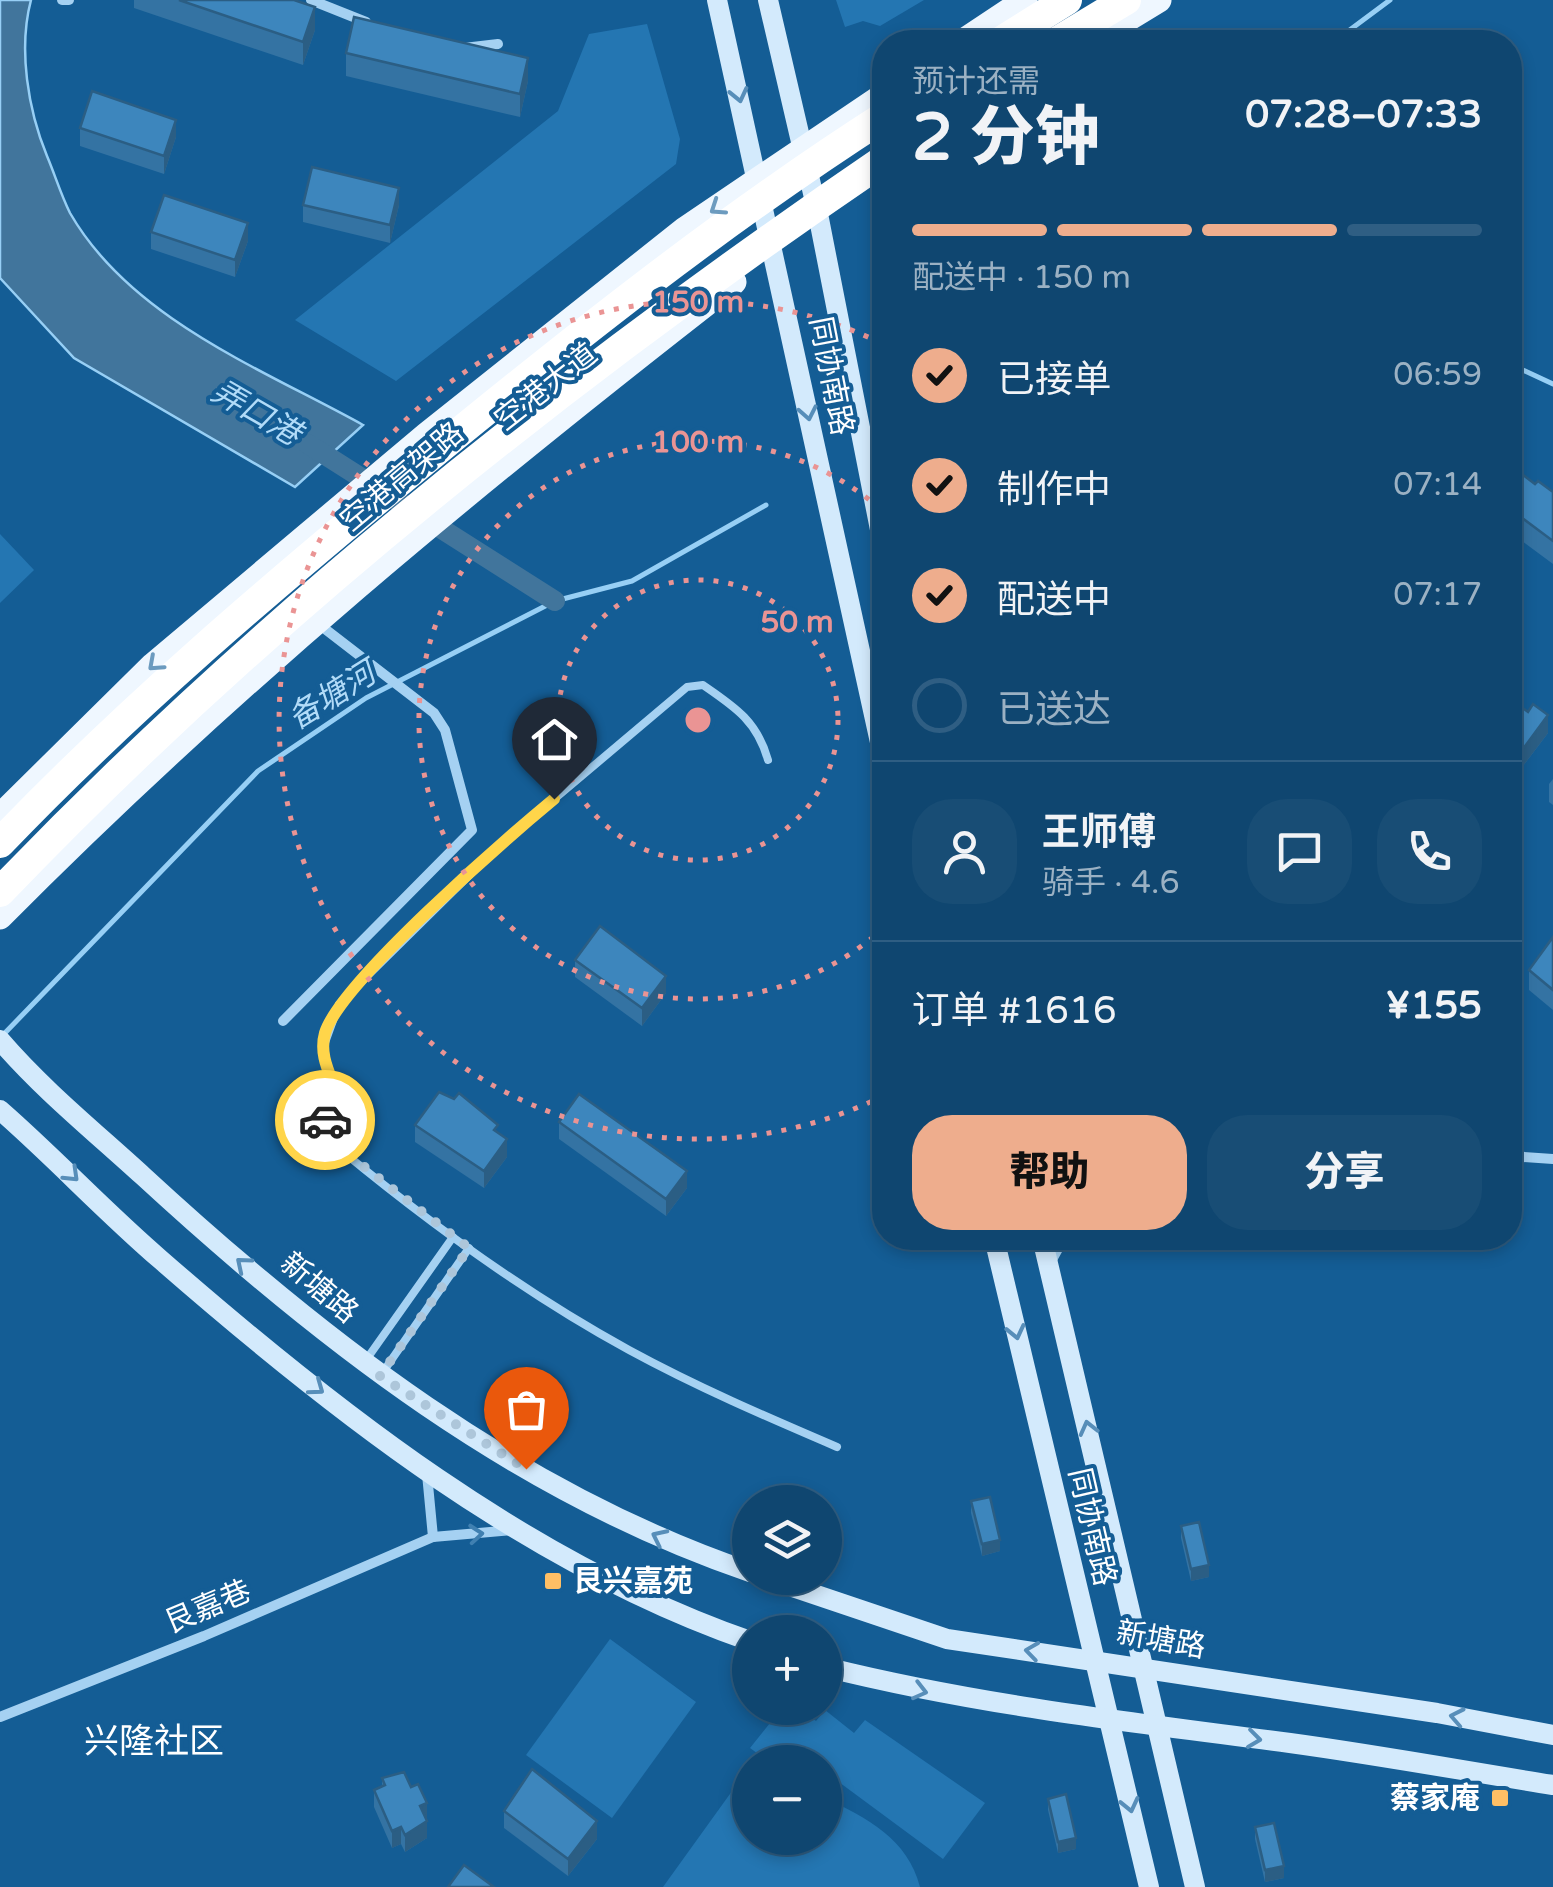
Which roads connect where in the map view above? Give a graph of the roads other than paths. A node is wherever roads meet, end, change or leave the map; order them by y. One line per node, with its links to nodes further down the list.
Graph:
1 (311, 0): 8 (street)
2 (717, 0): 19 (main road, 同协南路, one-way to 19)
3 (768, 0): 17 (main road, 同协南路)
4 (1025, 0): 9 (main road)
5 (1066, 0): 10 (highway)
6 (1126, 0): 11 (highway)
7 (1159, 0): 12 (main road)
8 (381, 26)
9 (980, 30)
10 (1019, 30)
11 (1076, 30)
12 (1110, 30)
13 (498, 44): 14 (street)
14 (449, 45)
15 (872, 103): 17 (main road, 空港大道)
16 (872, 125): 28 (highway, 空港高架路)
17 (804, 150): 19 (main road, 空港大道); 21 (main road, 同协南路)
18 (872, 168): 29 (highway, 空港高架路)
19 (758, 180): 22 (main road, 同协南路); 27 (main road, 空港大道, one-way to 27)
20 (872, 184): 21 (main road, 空港大道)
21 (819, 219): 22 (main road, 空港大道); 23 (main road, 同协南路)
22 (775, 250): 24 (main road, 空港大道); 25 (main road, 同协南路, one-way to 25)
23 (872, 489)
24 (315, 622): 30 (main road, 空港大道); 31 (street)
25 (872, 709)
26 (768, 760): 36 (lane)
27 (0, 816)
28 (0, 843)
29 (0, 892)
30 (0, 917)
31 (284, 1021)
32 (0, 1040): 42 (main road, 新塘路, one-way to 32)
33 (0, 1110): 44 (main road, one-way to 44)
34 (1522, 1157): 35 (street)
35 (1553, 1159)
36 (453, 1237): 37 (lane); 42 (lane)
37 (469, 1248): 42 (lane); 43 (lane)
38 (997, 1250): 50 (main road, 同协南路, one-way to 50)
39 (1045, 1250): 41 (main road, 同协南路)
40 (1058, 1250): 41 (street)
41 (1049, 1266): 51 (main road, 同协南路, one-way to 41)
42 (372, 1370): 47 (main road, 新塘路, one-way to 42)
43 (837, 1447)
44 (426, 1467): 45 (main road); 46 (street)
45 (520, 1530): 46 (street, 艮嘉巷, one-way to 45); 49 (main road)
46 (433, 1538): 53 (street, 艮嘉巷)
47 (732, 1566)
48 (816, 1595): 50 (main road, 新塘路, one-way to 48)
49 (732, 1635)
50 (1092, 1659): 51 (main road, 新塘路); 54 (main road, 同协南路)
51 (1145, 1668): 55 (main road, 同协南路); 56 (main road, 新塘路, one-way to 51)
52 (842, 1671): 54 (main road, one-way to 54)
53 (0, 1717)
54 (1111, 1723): 55 (main road); 58 (main road, 同协南路, one-way to 58)
55 (1158, 1727): 57 (main road, one-way to 57); 59 (main road, 同协南路)
56 (1553, 1735)
57 (1553, 1785)
58 (1149, 1887)
59 (1195, 1887)

